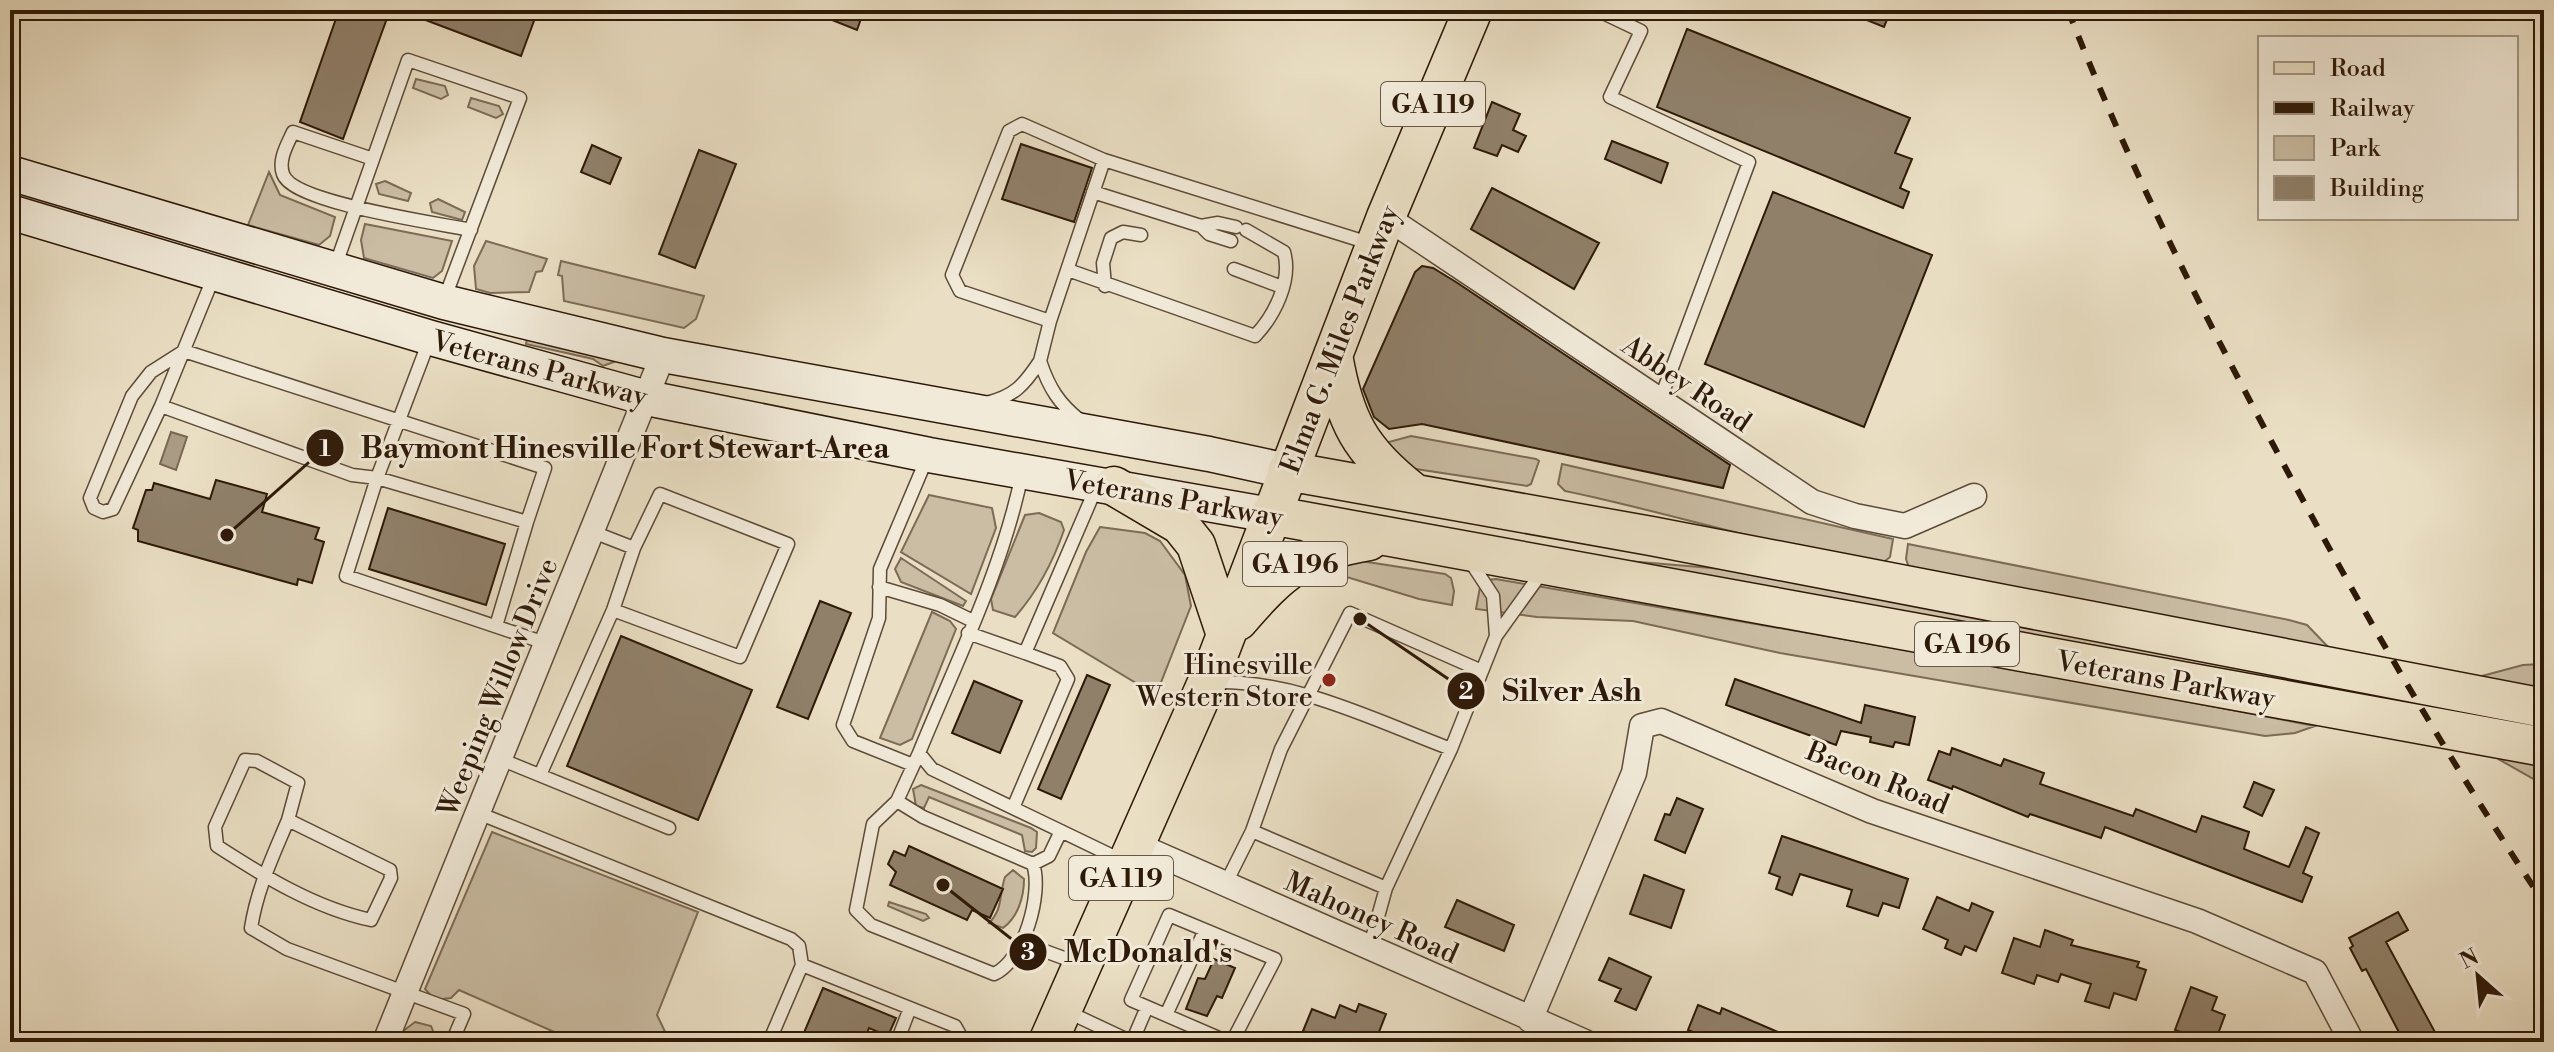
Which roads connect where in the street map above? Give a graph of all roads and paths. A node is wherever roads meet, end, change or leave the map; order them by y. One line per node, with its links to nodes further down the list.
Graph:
1 (1473, 10): 11 (main road, Elma G. Miles Parkway / GA 119)
2 (1597, 10): 28 (lane)
3 (373, 159): 7 (lane); 7 (lane); 10 (lane)
4 (1104, 160): 6 (lane); 11 (lane); 21 (lane)
5 (10, 173): 15 (main road, Veterans Parkway)
6 (1093, 192): 9 (lane); 16 (lane)
7 (356, 206): 10 (lane); 15 (lane)
8 (10, 212): 17 (main road, Veterans Parkway)
9 (1201, 226): 12 (lane); 12 (lane)
10 (471, 230): 20 (lane)
11 (1381, 231): 25 (main road, Elma G. Miles Parkway / GA 119); 28 (street, Abbey Road)
12 (1246, 232): 19 (lane)
13 (1141, 235): 18 (lane)
14 (1234, 269): 19 (lane)
15 (333, 270): 20 (main road, Veterans Parkway)
16 (1068, 270): 18 (lane); 21 (lane)
17 (215, 274): 22 (main road, Veterans Parkway); 23 (lane)
18 (1105, 286): 19 (lane)
19 (1282, 287)
20 (444, 302): 24 (main road, Veterans Parkway)
21 (1050, 321): 26 (lane)
22 (431, 338): 27 (main road, Veterans Parkway); 31 (lane)
23 (184, 351): 29 (lane); 29 (lane); 31 (lane)
24 (663, 355): 27 (street, Weeping Willow Drive); 30 (main road, Veterans Parkway)
25 (1333, 355): 35 (main road, Elma G. Miles Parkway / GA 119); 38 (main road)
26 (1040, 361): 30 (lane); 32 (lane)
27 (647, 398): 33 (main road, Veterans Parkway); 42 (street, Weeping Willow Drive)
28 (1660, 400): 39 (street, Abbey Road)
29 (161, 406): 36 (lane)
30 (962, 409): 32 (main road, Veterans Parkway)
31 (399, 421): 36 (lane); 41 (lane)
32 (1108, 436): 35 (main road, Veterans Parkway)
33 (929, 455): 34 (main road, Veterans Parkway); 47 (lane)
34 (1023, 471): 37 (main road, Veterans Parkway); 50 (lane)
35 (1287, 471): 38 (main road, Veterans Parkway / GA 196); 40 (main road, Elma G. Miles Parkway / GA 119)
36 (377, 478): 41 (lane); 49 (lane)
37 (1106, 484): 40 (main road, Veterans Parkway); 51 (main road); 54 (lane)
38 (1415, 494): 58 (main road, Veterans Parkway / GA 196)
39 (1974, 496)
40 (1270, 515): 43 (main road, Veterans Parkway); 51 (main road, Elma G. Miles Parkway / GA 119)
41 (527, 522): 49 (lane)
42 (593, 532): 44 (lane); 53 (street, Weeping Willow Drive)
43 (1390, 538): 45 (main road, Veterans Parkway / GA 196); 51 (main road, GA 196)
44 (634, 548): 48 (lane); 48 (lane)
45 (1463, 552): 46 (main road, Veterans Parkway / GA 196); 52 (lane)
46 (1547, 567): 52 (lane); 59 (main road, Veterans Parkway / GA 196)
47 (879, 587): 50 (lane); 62 (lane)
48 (613, 610): 63 (lane)
49 (496, 626): 53 (lane)
50 (971, 627): 54 (lane); 62 (lane)
51 (1226, 635): 57 (main road, Elma G. Miles Parkway / GA 119)
52 (1496, 636): 55 (lane)
53 (548, 644): 61 (street, Weeping Willow Drive)
54 (1025, 653): 65 (lane)
55 (1482, 671): 56 (lane); 60 (lane)
56 (1307, 694): 57 (lane); 60 (lane); 70 (lane)
57 (1200, 698): 71 (main road, GA 119)
58 (2544, 708)
59 (2544, 747)
60 (1451, 749): 75 (lane)
61 (500, 759): 63 (lane); 66 (street, Weeping Willow Drive)
62 (916, 759): 64 (lane); 65 (lane)
63 (540, 775): 68 (lane)
64 (897, 801): 72 (lane); 77 (lane)
65 (1013, 808): 69 (lane)
66 (478, 813): 80 (lane); 81 (street, Weeping Willow Drive)
67 (288, 820): 73 (lane); 73 (lane); 73 (lane)
68 (669, 828)
69 (1061, 831): 71 (lane); 72 (lane)
70 (1252, 831): 74 (lane); 75 (lane)
71 (1132, 854): 74 (street, Mahoney Road); 79 (main road, GA 119)
72 (1033, 864): 77 (lane)
73 (264, 876): 81 (lane)
74 (1225, 885): 78 (street, Mahoney Road)
75 (1386, 888): 78 (lane)
76 (1205, 930): 82 (lane); 84 (lane); 93 (lane)
77 (1023, 943): 79 (lane)
78 (1369, 949): 85 (street, Mahoney Road)
79 (1082, 964): 86 (main road, GA 119)
80 (802, 965): 83 (lane); 89 (lane)
81 (404, 995): 87 (street, Weeping Willow Drive); 88 (lane)
82 (1147, 1007): 84 (lane); 92 (lane)
83 (910, 1008): 90 (lane); 91 (lane)
84 (1166, 1015): 93 (lane)
85 (1530, 1020): 94 (street, Mahoney Road); 95 (street, Bacon Road)
86 (1055, 1026): 92 (lane)
87 (385, 1042)
88 (452, 1042)
89 (769, 1042)
90 (897, 1042)
91 (964, 1042)
92 (1132, 1042)
93 (1230, 1042)
94 (1585, 1042)
95 (2352, 1042)

